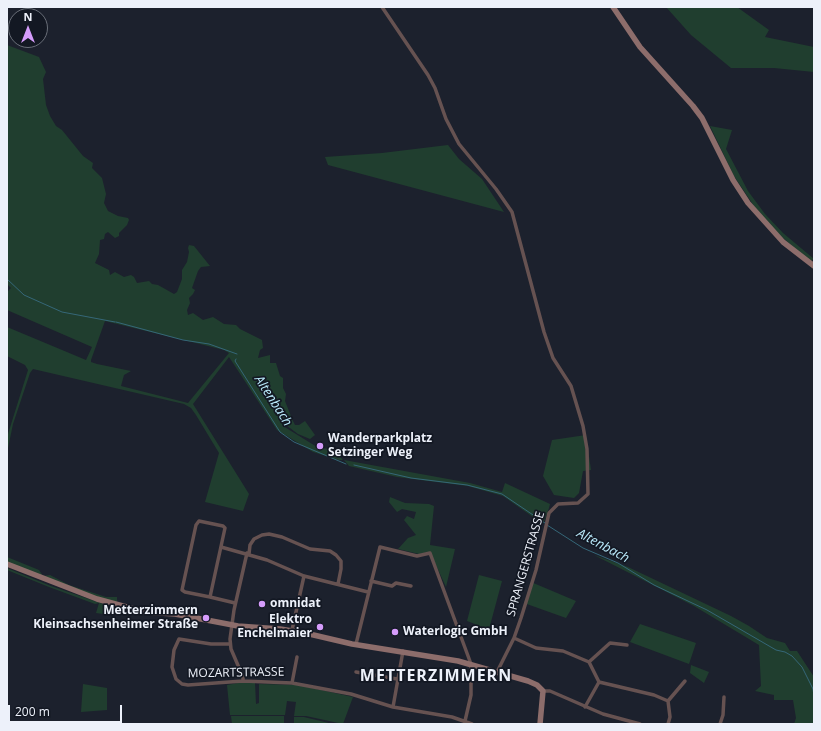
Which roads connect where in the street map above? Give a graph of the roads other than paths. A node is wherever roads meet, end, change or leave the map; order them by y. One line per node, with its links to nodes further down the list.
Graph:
1 (382, 7): 16 (street, SPRANGERSTRASSE)
2 (613, 7): 3 (main road)
3 (814, 266)
4 (221, 547): 5 (street); 12 (street); 12 (street)
5 (248, 554): 7 (street); 9 (street); 13 (street)
6 (7, 564): 14 (main road)
7 (304, 576): 9 (street); 15 (street)
8 (370, 581): 10 (street); 11 (street); 23 (street)
9 (338, 584): 11 (street)
10 (411, 586)
11 (368, 592): 18 (street)
12 (210, 598): 13 (street)
13 (235, 603): 14 (street)
14 (232, 625): 15 (main road); 17 (street)
15 (292, 630): 18 (main road)
16 (514, 638): 22 (street); 25 (street, SPRANGERSTRASSE)
17 (230, 644): 27 (street); 27 (street, MOZARTSTRASSE)
18 (356, 644): 20 (main road)
19 (627, 645): 22 (street)
20 (403, 652): 23 (main road); 26 (street)
21 (297, 657): 30 (street, MOZARTSTRASSE)
22 (589, 662): 29 (street)
23 (471, 664): 25 (main road); 36 (street)
24 (356, 672): 26 (street)
25 (497, 672): 31 (main road)
26 (397, 679): 35 (street)
27 (243, 681): 30 (street, MOZARTSTRASSE)
28 (685, 681): 33 (street)
29 (599, 682): 33 (street); 34 (street)
30 (292, 683): 35 (street, MOZARTSTRASSE)
31 (543, 691): 34 (street); 39 (main road)
32 (724, 697): 42 (street)
33 (668, 701): 41 (street)
34 (584, 706): 37 (street)
35 (393, 707): 36 (street, MOZARTSTRASSE)
36 (464, 722): 38 (street, MOZARTSTRASSE)
37 (627, 723): 40 (street)
38 (472, 724)
39 (540, 724)
40 (640, 724)
41 (668, 724)
42 (720, 724)

